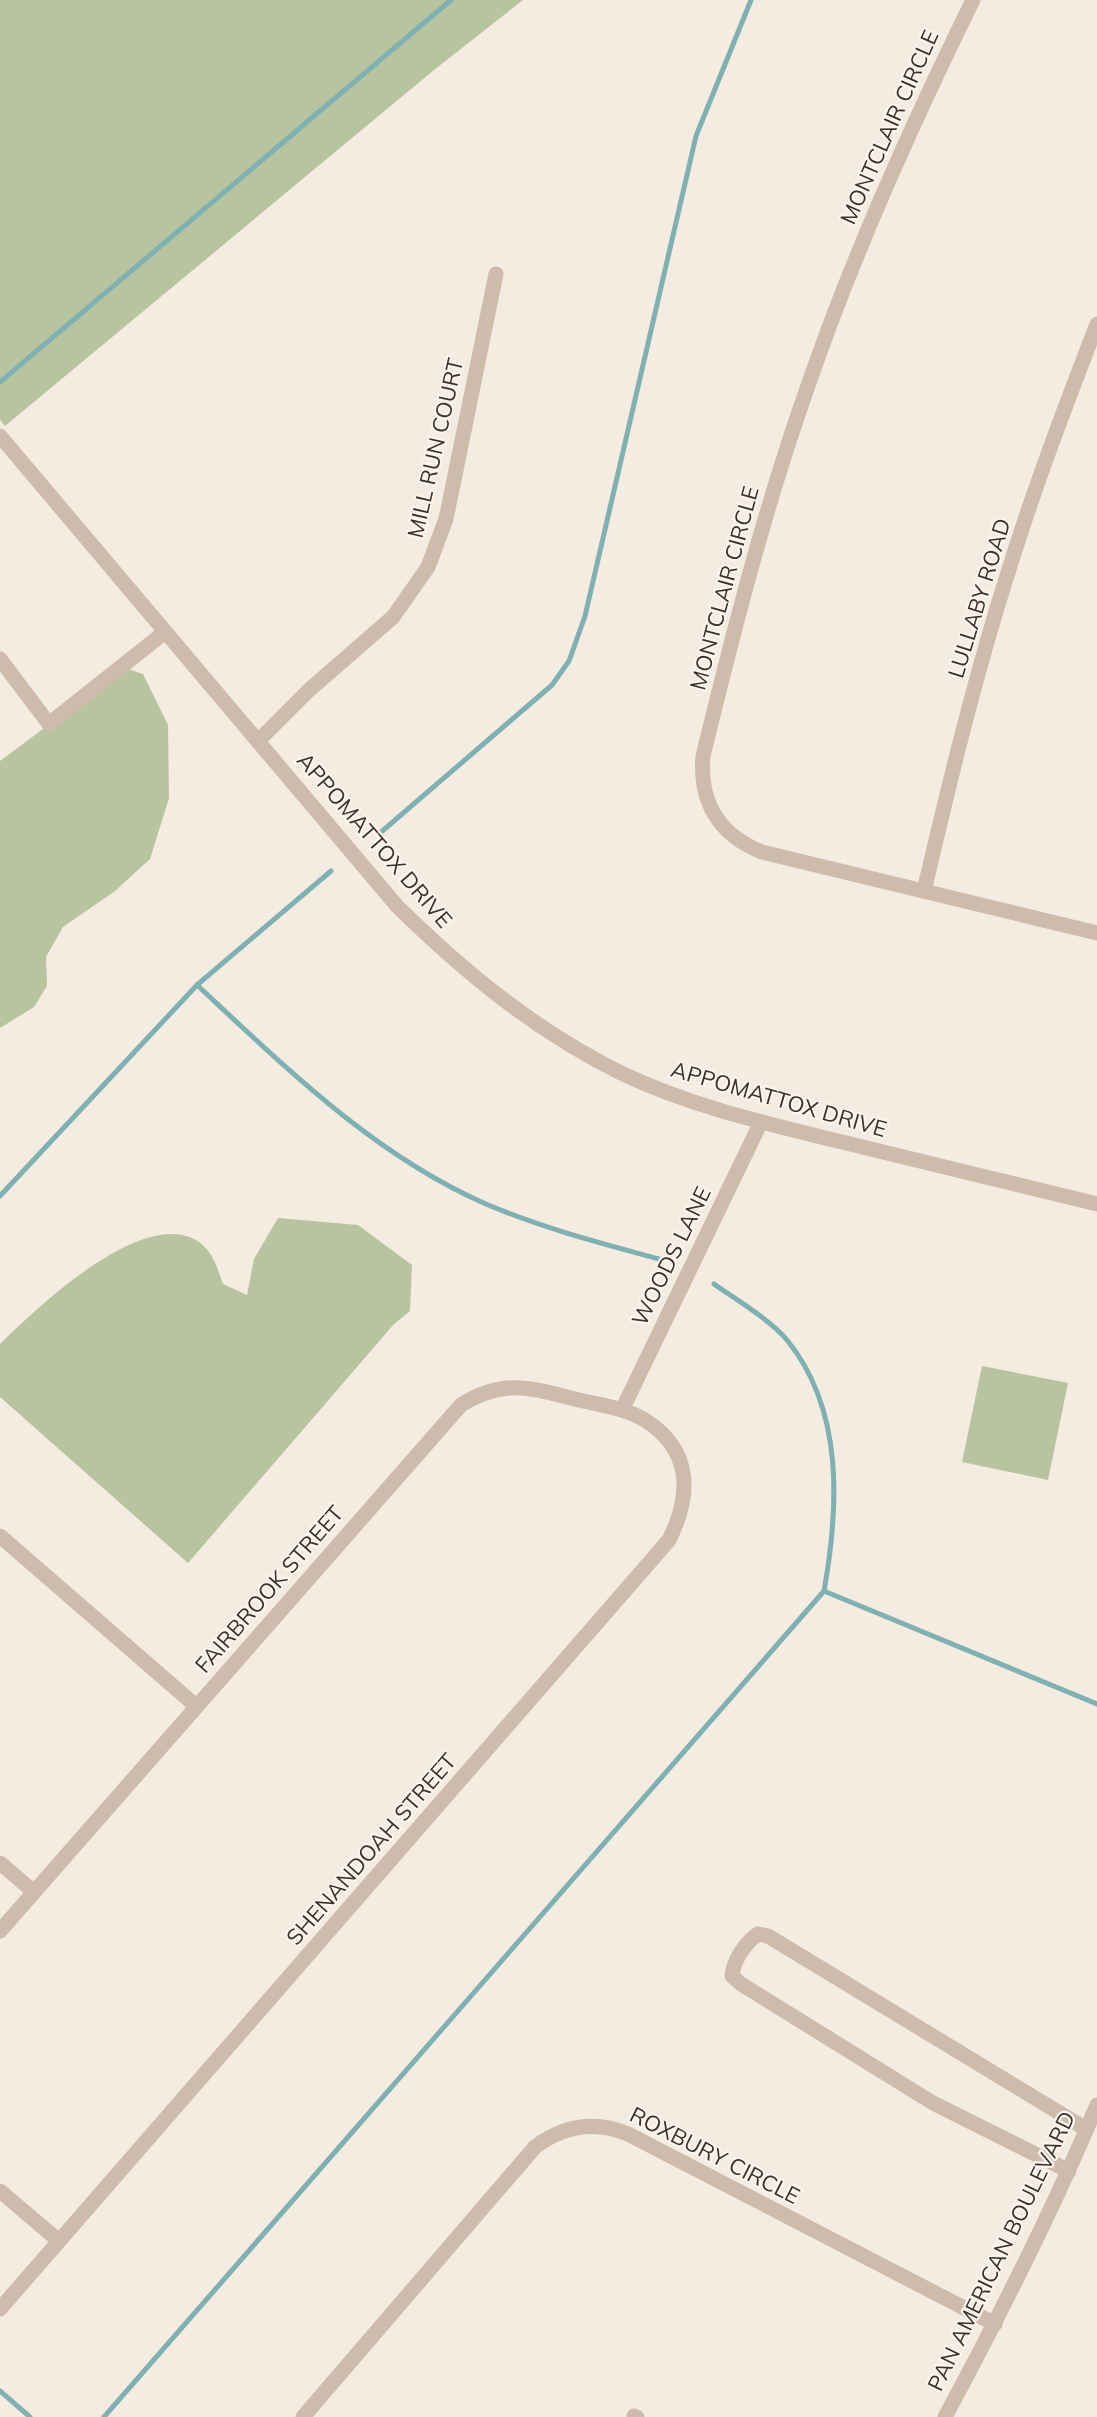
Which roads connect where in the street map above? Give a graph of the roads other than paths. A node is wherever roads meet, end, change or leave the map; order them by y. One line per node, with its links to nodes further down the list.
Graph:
1 (973, 0): 8 (street, MONTCLAIR CIRCLE)
2 (496, 274): 7 (street, MILL RUN COURT)
3 (1097, 324): 8 (street, LULLABY ROAD)
4 (0, 436): 5 (street, APPOMATTOX DRIVE)
5 (165, 632): 6 (street); 7 (street, APPOMATTOX DRIVE)
6 (0, 659)
7 (258, 741): 10 (street, APPOMATTOX DRIVE)
8 (924, 891): 9 (street, MONTCLAIR CIRCLE)
9 (1097, 933)
10 (761, 1122): 11 (street, APPOMATTOX DRIVE); 12 (street, WOODS LANE)
11 (1097, 1204)
12 (622, 1410): 14 (street, FAIRBROOK STREET); 22 (street, SHENANDOAH STREET)
13 (0, 1536): 14 (street)
14 (196, 1706): 16 (street, FAIRBROOK STREET)
15 (0, 1863): 16 (street)
16 (33, 1892): 17 (street, FAIRBROOK STREET)
17 (0, 1931)
18 (1097, 2105): 19 (street, PAN AMERICAN BOULEVARD)
19 (1086, 2129): 20 (street, PAN AMERICAN BOULEVARD); 20 (street)
20 (1069, 2171): 24 (street, PAN AMERICAN BOULEVARD)
21 (0, 2191): 22 (street)
22 (59, 2241): 23 (street, SHENANDOAH STREET)
23 (0, 2309)
24 (995, 2324): 25 (street, ROXBURY CIRCLE); 26 (street, PAN AMERICAN BOULEVARD)
25 (303, 2417)
26 (945, 2417)

